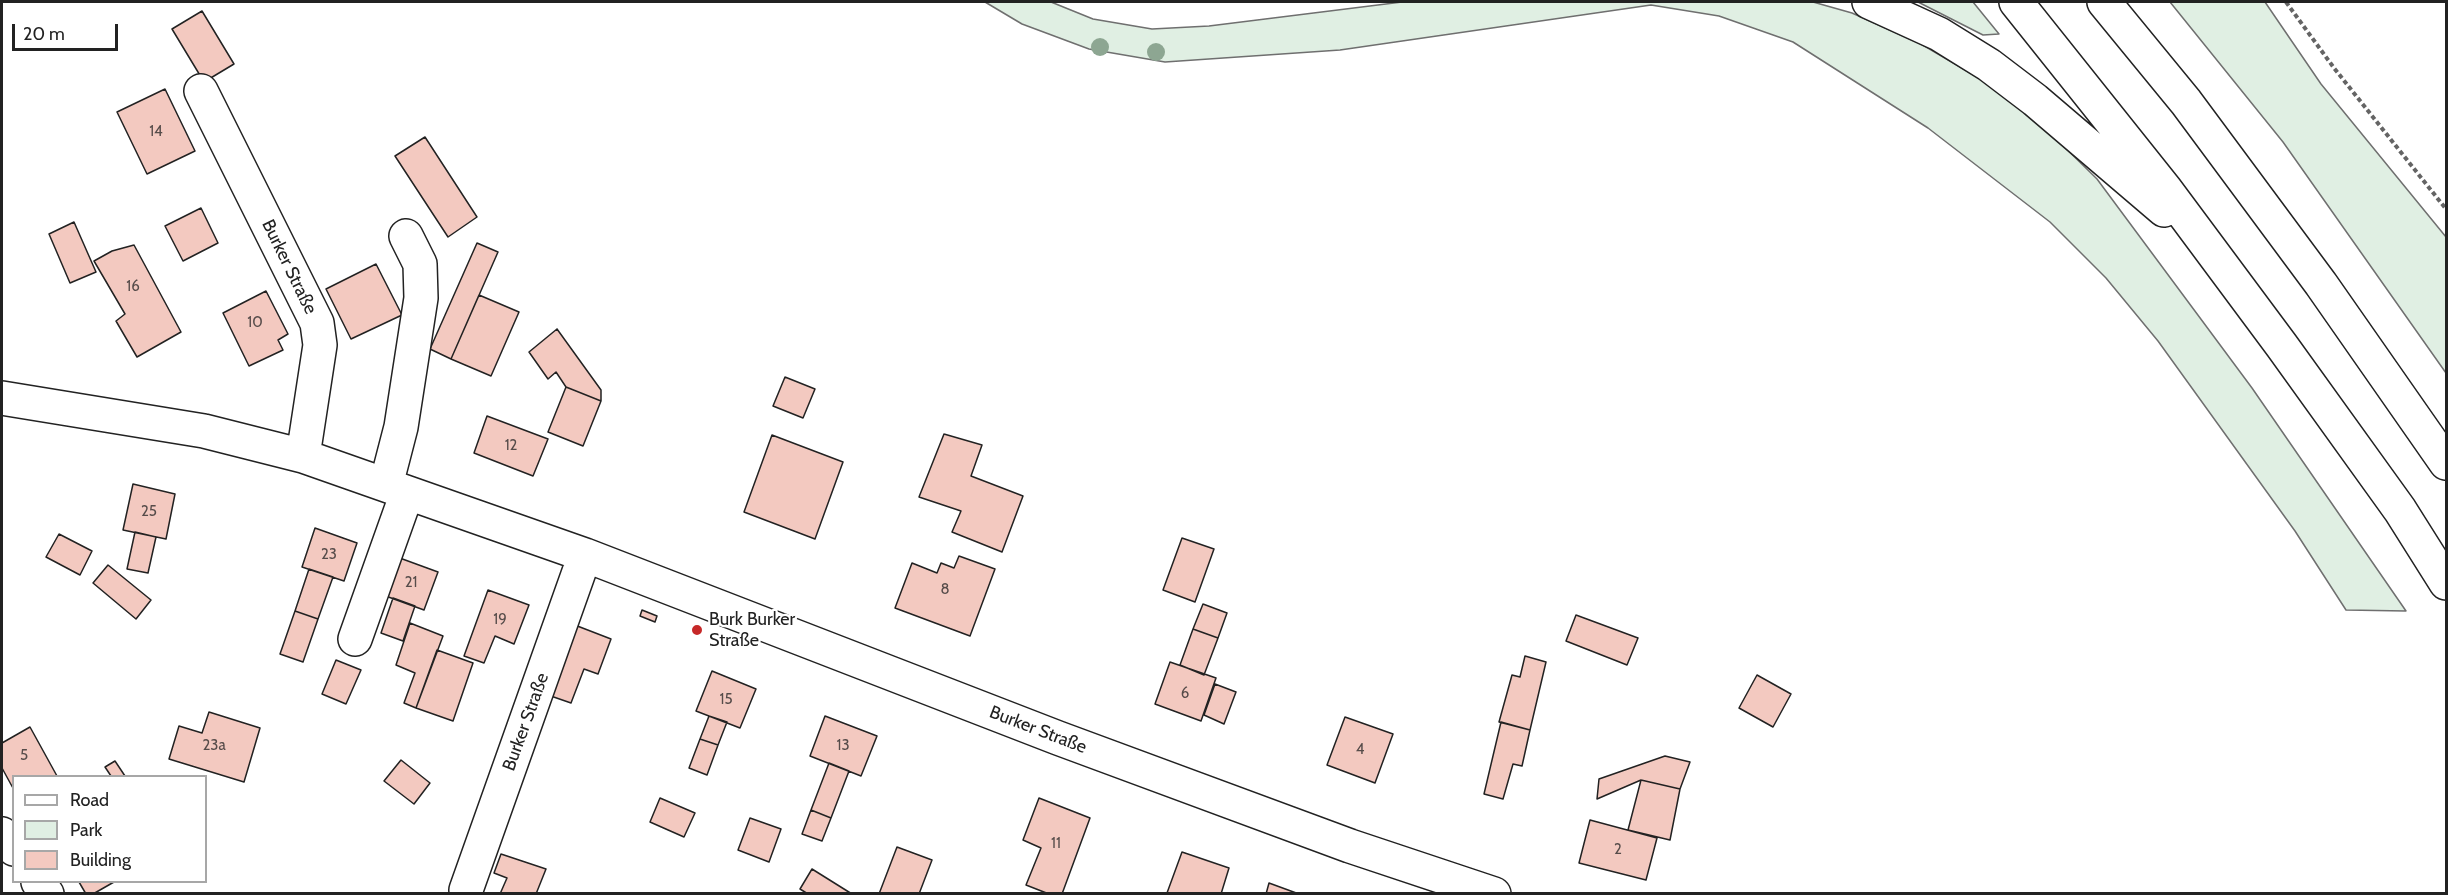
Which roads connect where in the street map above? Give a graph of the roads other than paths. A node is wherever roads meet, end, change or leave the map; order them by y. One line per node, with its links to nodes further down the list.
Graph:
1 (1869, 2): 6 (main road)
2 (2016, 2): 6 (main road)
3 (2104, 2): 9 (main road)
4 (201, 91): 8 (main road, Burker Straße)
5 (406, 236): 10 (main road)
6 (2206, 246): 12 (main road)
7 (2, 398): 8 (main road, Burker Straße)
8 (303, 456): 10 (main road, Burker Straße)
9 (2446, 463)
10 (396, 489): 11 (main road, Burker Straße); 13 (main road)
11 (585, 555): 16 (main road, Burker Straße); 17 (main road, Burker Straße)
12 (2446, 583)
13 (355, 639)
14 (2, 834): 15 (main road)
15 (12, 846)
16 (466, 890)
17 (1494, 894)

